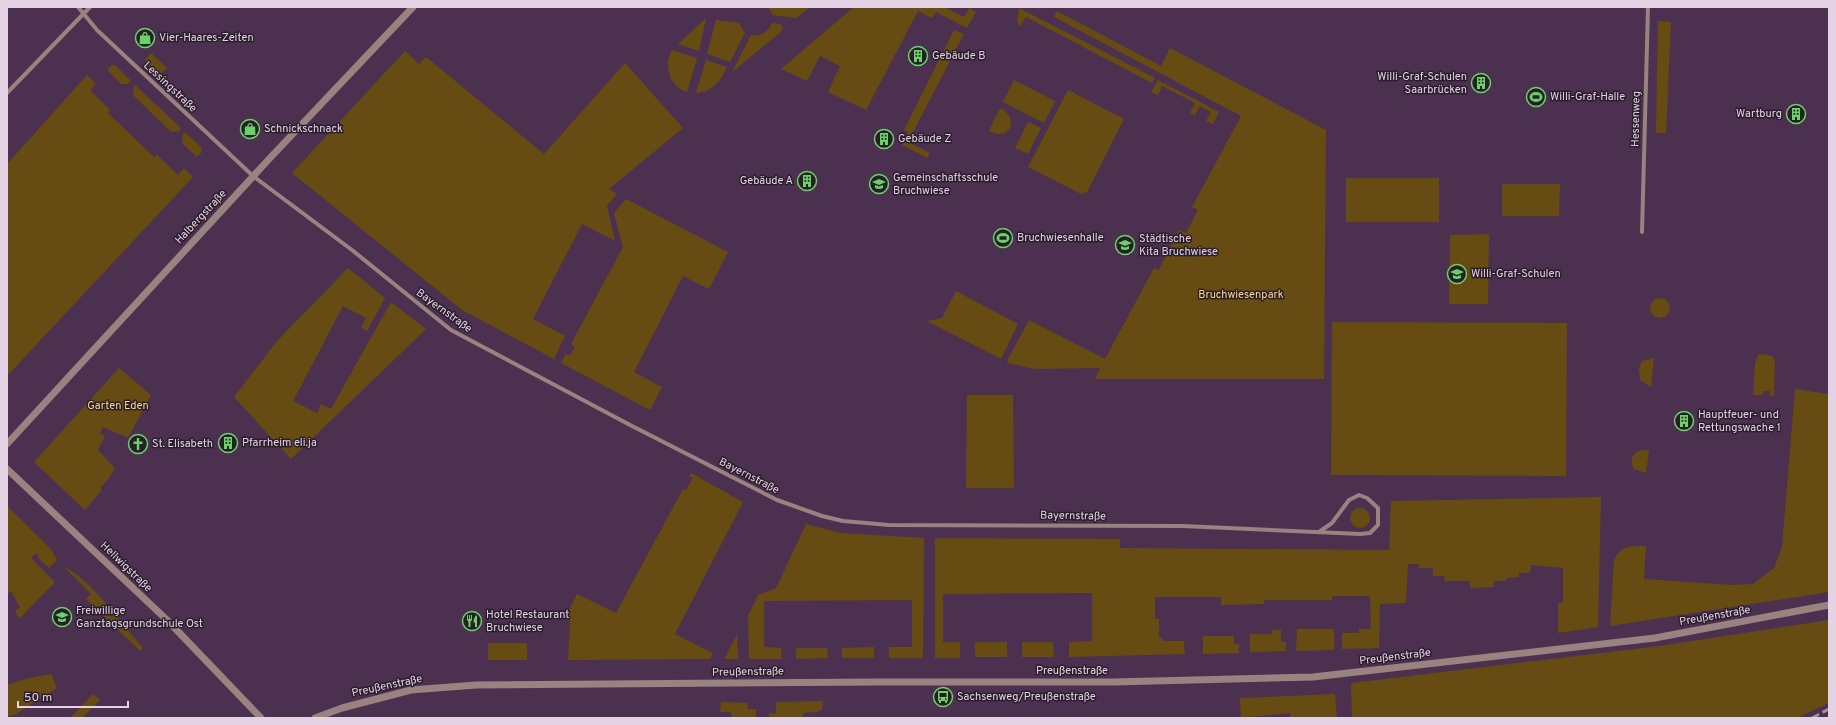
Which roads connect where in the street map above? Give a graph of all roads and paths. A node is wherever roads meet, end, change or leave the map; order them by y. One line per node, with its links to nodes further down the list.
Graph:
1 (78, 7): 5 (street, Lessingstraße)
2 (90, 7): 5 (street)
3 (413, 7): 7 (street, Halbergstraße)
4 (1648, 7): 8 (street, Hessenweg)
5 (84, 13): 6 (street); 7 (street, Lessingstraße)
6 (7, 93)
7 (253, 176): 9 (street, Halbergstraße); 11 (street, Bayernstraße)
8 (1642, 232)
9 (7, 444)
10 (7, 469): 13 (street, Hellwigstraße)
11 (1319, 532): 11 (street, Bayernstraße)
12 (1829, 605): 14 (street, Preußenstraße)
13 (261, 718)
14 (315, 718)

